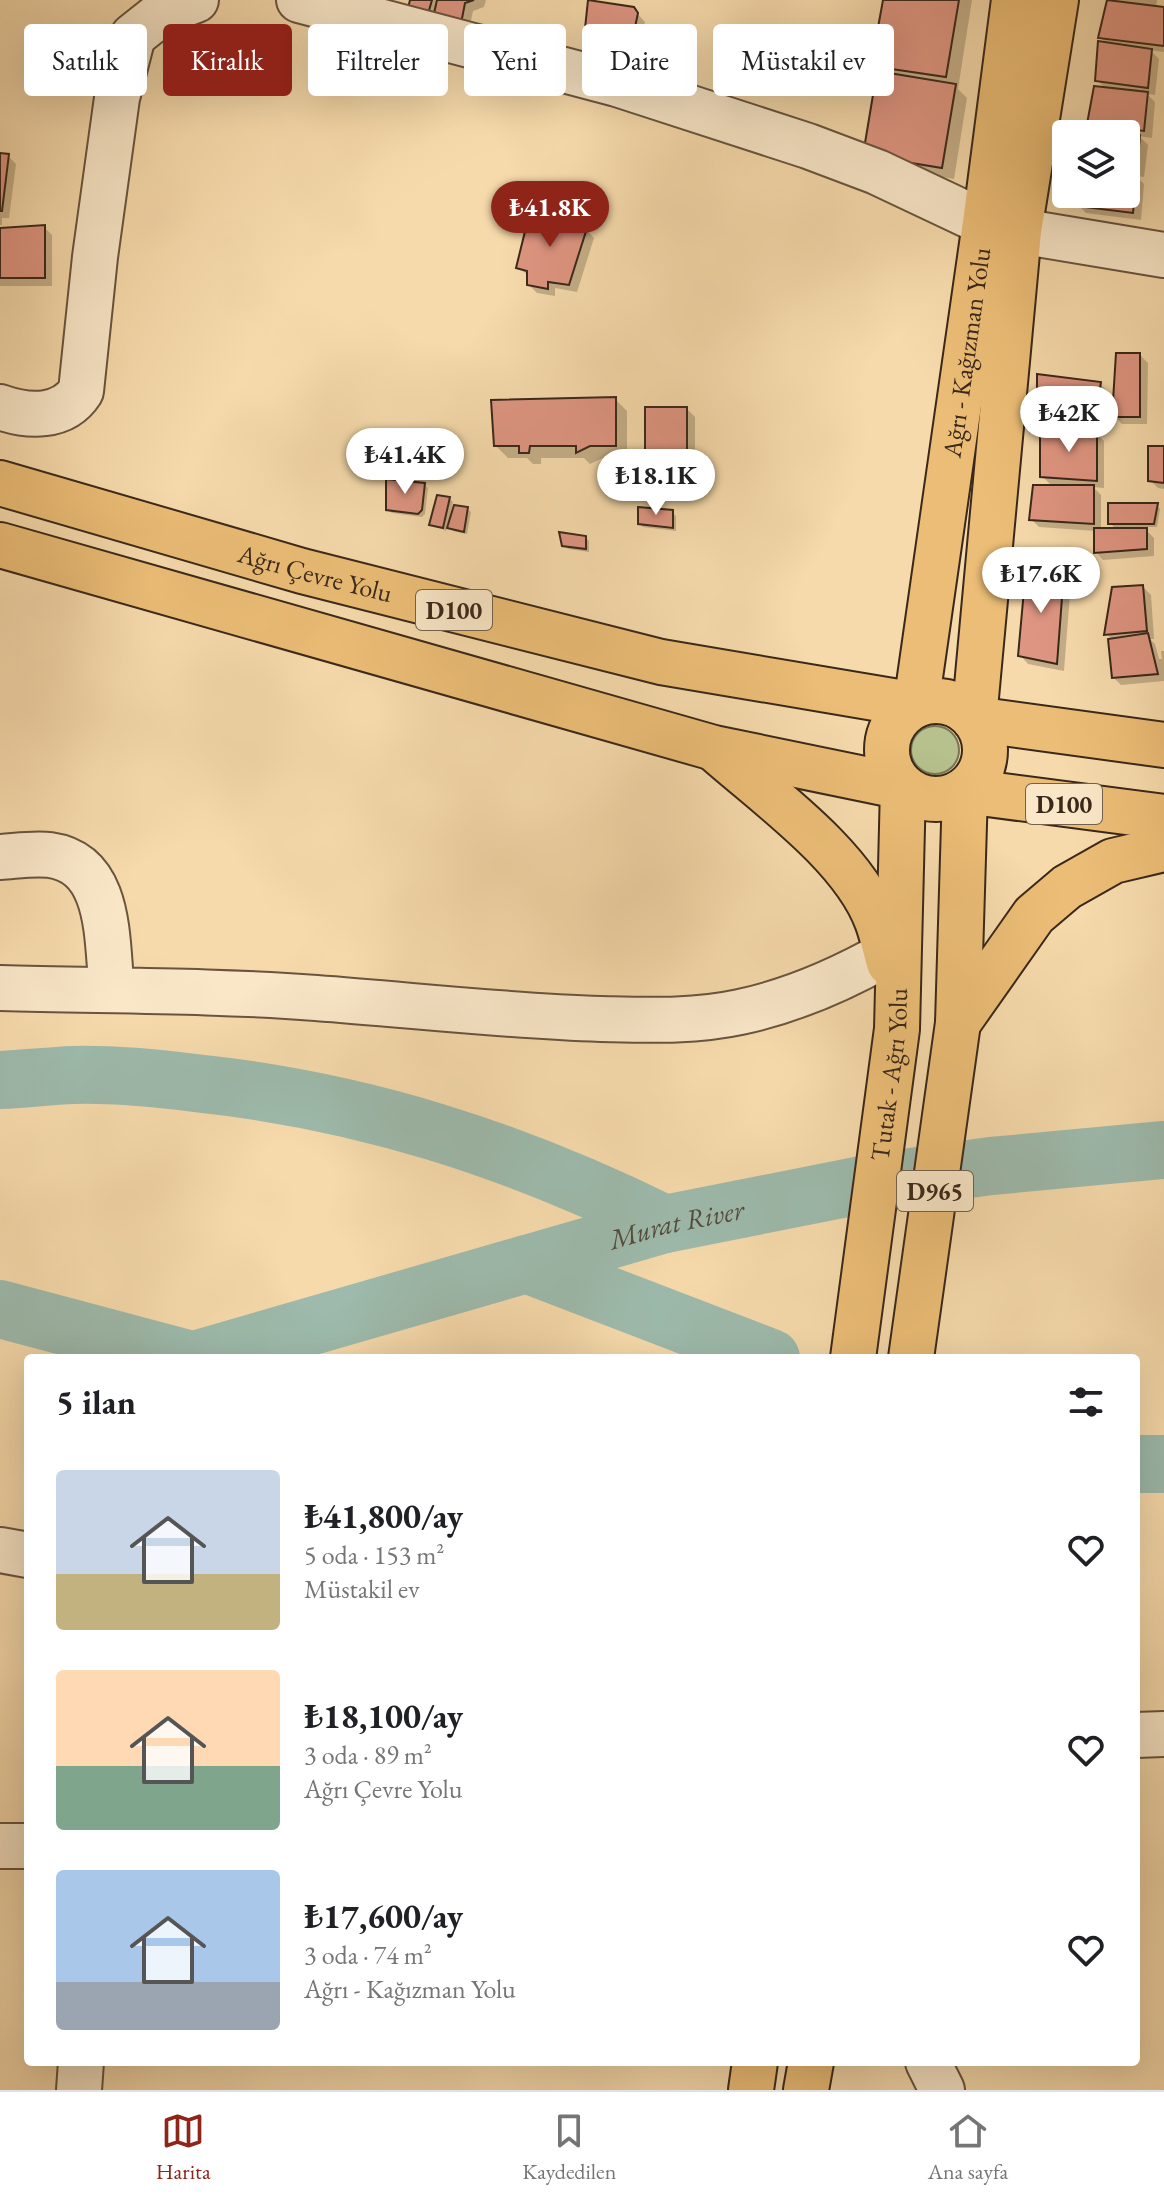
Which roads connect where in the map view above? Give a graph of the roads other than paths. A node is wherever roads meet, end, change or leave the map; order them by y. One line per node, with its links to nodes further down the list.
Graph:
1 (196, 0): 7 (street)
2 (299, 0): 5 (street)
3 (1014, 0): 5 (main road, Ağrı - Kağızman Yolu)
4 (1056, 0): 5 (main road, Ağrı - Kağızman Yolu)
5 (1002, 227): 6 (street); 10 (main road, Ağrı - Kağızman Yolu); 11 (main road, Ağrı - Kağızman Yolu)
6 (1164, 255)
7 (0, 407)
8 (0, 483): 10 (main road, Ağrı Çevre Yolu / D100)
9 (0, 545): 13 (main road, D100)
10 (916, 705): 11 (main road, Ağrı Çevre Yolu / D100); 14 (main road)
11 (974, 719): 12 (main road, Ağrı Çevre Yolu / D100); 15 (main road)
12 (1164, 745)
13 (714, 748): 14 (main road, D100); 19 (main road)
14 (903, 787): 15 (main road, D100); 23 (main road, Tutak - Ağrı Yolu / D965)
15 (965, 791): 16 (main road, D100); 22 (main road, D965)
16 (1164, 817)
17 (1164, 849): 22 (main road)
18 (0, 857): 21 (street)
19 (886, 954): 21 (street); 23 (main road)
20 (0, 988): 21 (street)
21 (112, 990)
22 (958, 1023): 25 (main road, D965)
23 (897, 1029): 24 (main road, Tutak - Ağrı Yolu / D965)
24 (854, 1354)
25 (912, 1354)
26 (0, 1550): 27 (street)
27 (24, 1554)
28 (1164, 1734): 29 (street)
29 (1140, 1735)
30 (0, 1846): 31 (street)
31 (24, 1846)
32 (81, 2066): 36 (street)
33 (754, 2066): 37 (main road)
34 (810, 2066): 38 (main road)
35 (930, 2066): 39 (street)
36 (79, 2090)
37 (751, 2090)
38 (806, 2090)
39 (942, 2090)

